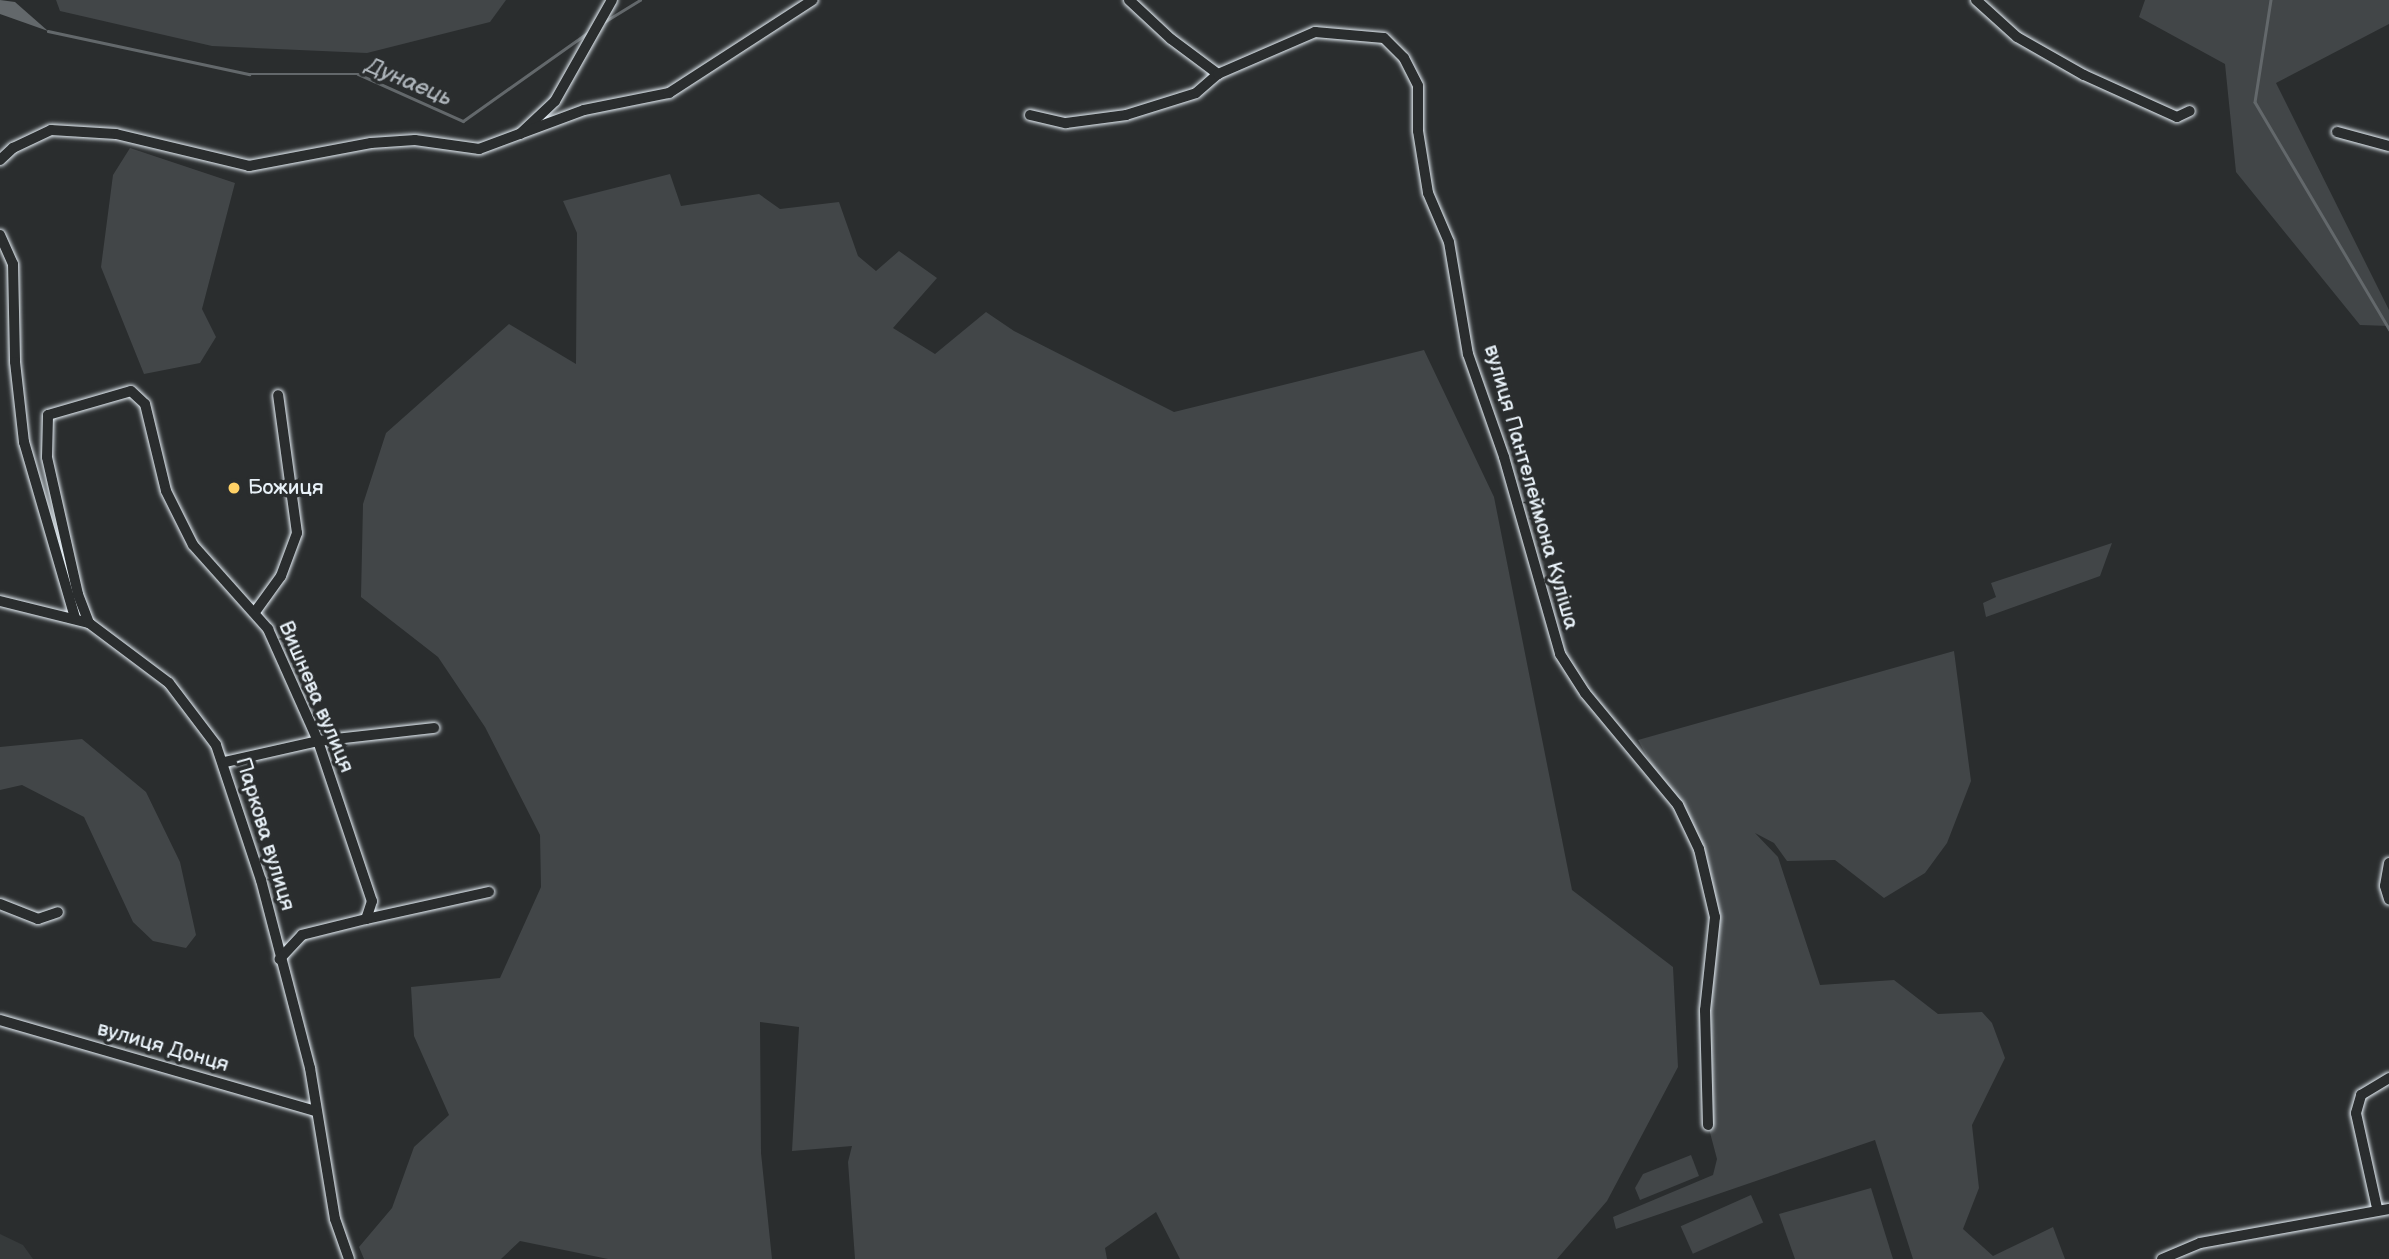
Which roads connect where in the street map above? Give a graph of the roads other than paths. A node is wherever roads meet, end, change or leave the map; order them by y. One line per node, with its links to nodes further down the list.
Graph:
1 (612, 0): 9 (street)
2 (813, 0): 9 (street)
3 (1129, 0): 5 (street)
4 (1976, 0): 6 (street)
5 (1218, 74): 7 (street, вулиця Пантелеймона Куліша); 33 (street, вулиця Пантелеймона Куліша)
6 (2190, 111)
7 (1030, 115)
8 (2337, 132): 10 (street)
9 (515, 139): 11 (street)
10 (2389, 146)
11 (0, 160)
12 (0, 235): 15 (street)
13 (278, 395): 17 (street)
14 (47, 457): 15 (street); 17 (street, Вишнева вулиця); 19 (street, Вишнева вулиця)
15 (38, 476): 18 (street)
16 (0, 601): 18 (street, Паркова вулиця)
17 (255, 612): 21 (street, Вишнева вулиця)
18 (75, 617): 19 (street, Паркова вулиця)
19 (89, 623): 22 (street, Паркова вулиця)
20 (434, 728): 21 (street)
21 (318, 741): 22 (street); 28 (street, Вишнева вулиця)
22 (225, 762): 29 (street, Паркова вулиця)
23 (2389, 863): 25 (street)
24 (489, 892): 28 (street)
25 (2389, 899)
26 (0, 904): 27 (street)
27 (58, 912)
28 (366, 919): 29 (street)
29 (280, 959): 32 (street, Паркова вулиця)
30 (0, 1020): 32 (street, вулиця Донця)
31 (2389, 1078): 34 (street)
32 (316, 1111): 35 (street, Паркова вулиця)
33 (1708, 1125)
34 (2383, 1208): 36 (street)
35 (349, 1259)
36 (2162, 1259)

